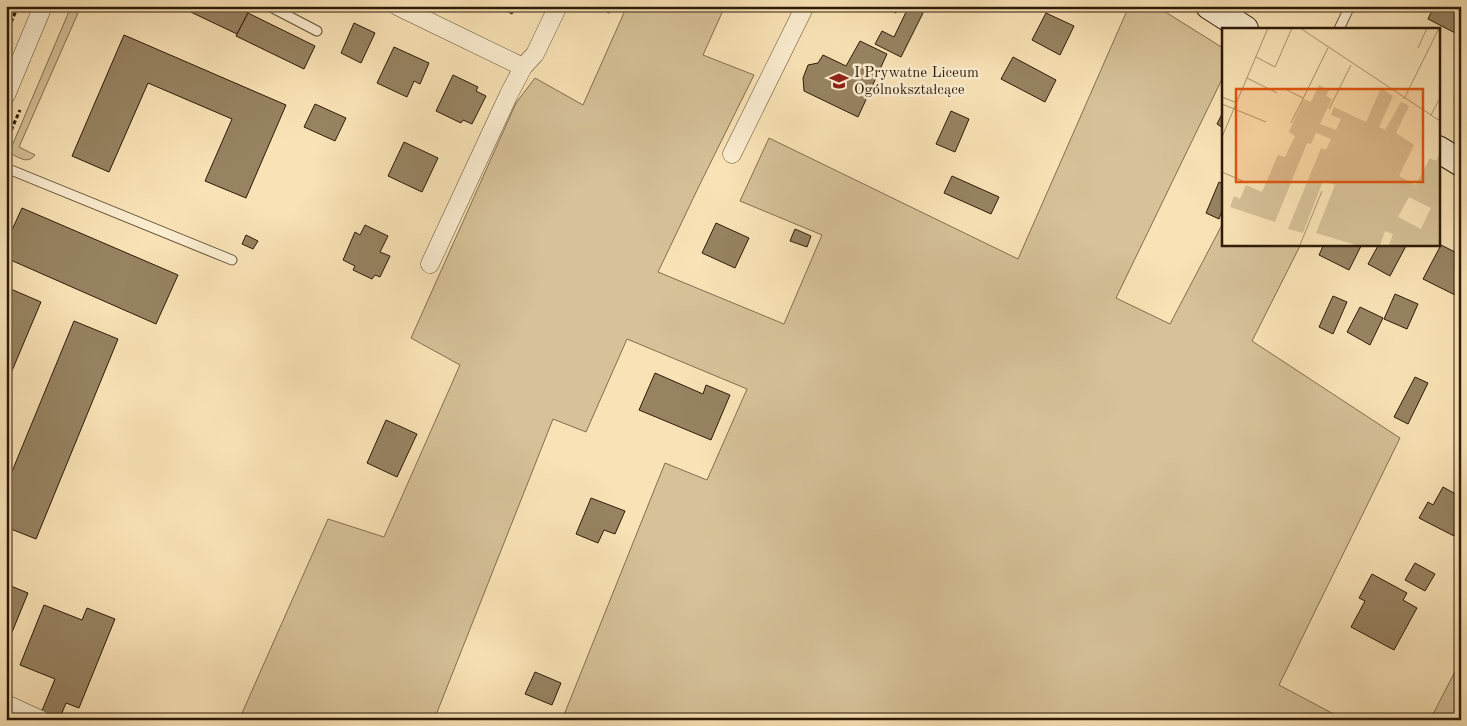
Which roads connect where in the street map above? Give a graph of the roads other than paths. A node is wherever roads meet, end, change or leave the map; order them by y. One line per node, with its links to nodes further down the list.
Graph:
1 (42, 6): 12 (street)
2 (269, 6): 10 (lane)
3 (397, 6): 11 (street)
4 (558, 6): 11 (street)
5 (805, 6): 14 (street)
6 (1209, 6): 8 (street)
7 (1350, 6): 9 (lane)
8 (1243, 28)
9 (1339, 28)
10 (317, 31)
11 (523, 67): 18 (street)
12 (6, 95)
13 (1440, 150): 15 (street)
14 (732, 154)
15 (1461, 163)
16 (6, 168): 17 (lane)
17 (232, 260)
18 (430, 264)
19 (6, 704): 20 (street)
20 (41, 720)

